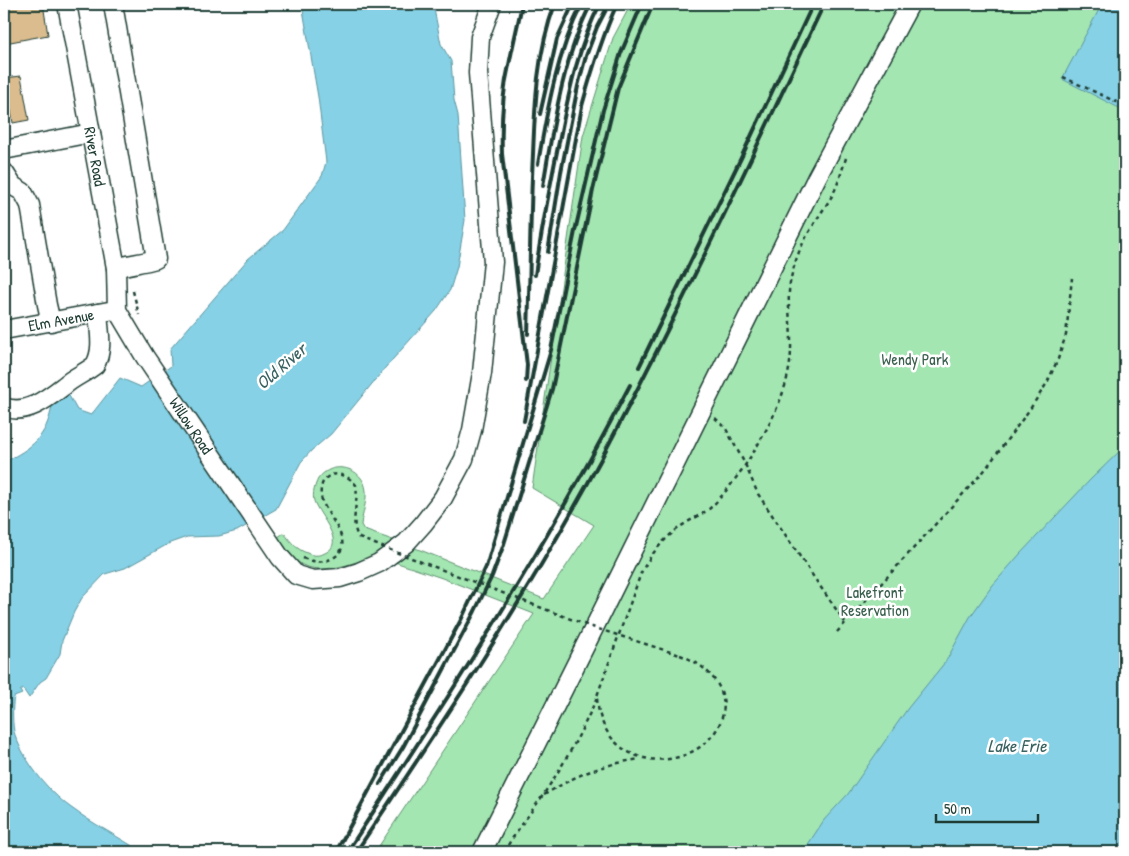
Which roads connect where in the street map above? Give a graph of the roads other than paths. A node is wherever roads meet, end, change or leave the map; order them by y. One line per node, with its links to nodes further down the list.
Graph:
1 (67, 4): 5 (street, River Road)
2 (113, 4): 8 (street)
3 (492, 4): 9 (street, Willow Road)
4 (910, 4): 14 (street)
5 (91, 134): 6 (street); 8 (street, River Road)
6 (4, 150)
7 (4, 172): 11 (street)
8 (116, 268): 9 (street, River Road)
9 (116, 310): 10 (street, Elm Avenue)
10 (98, 313): 11 (street, Elm Avenue); 13 (street)
11 (51, 322): 12 (street, Elm Avenue)
12 (4, 330)
13 (4, 407)
14 (484, 848)

